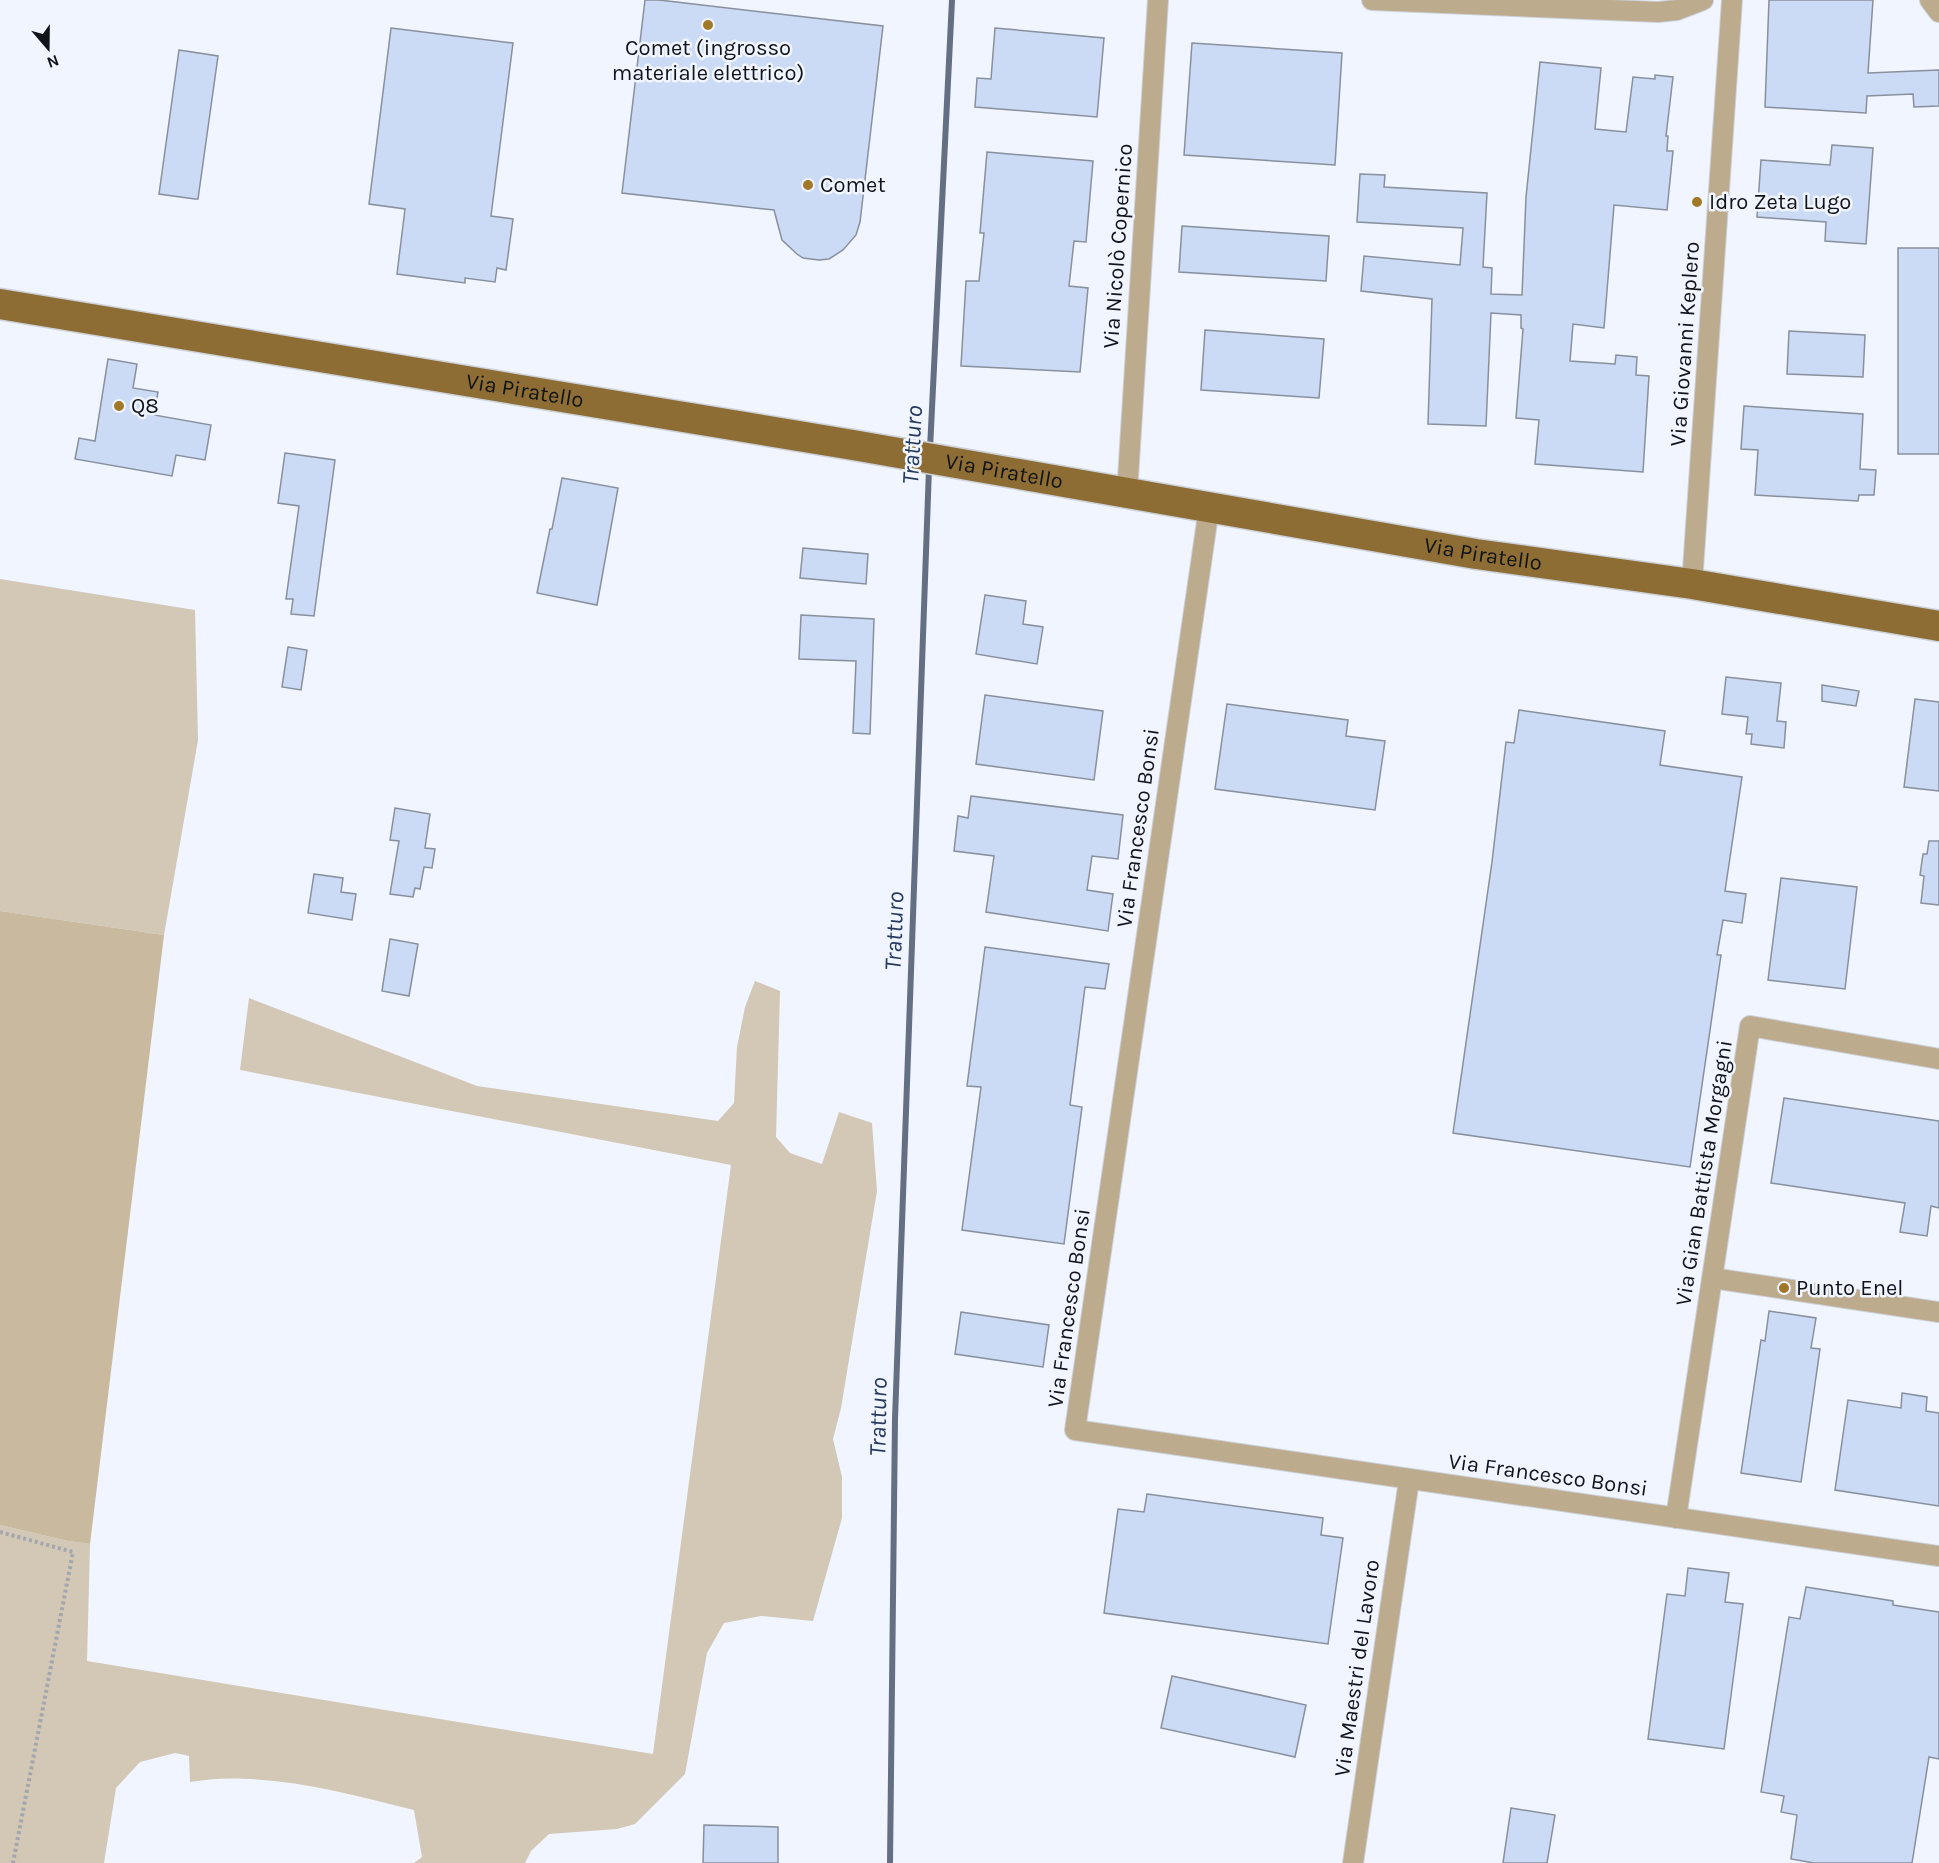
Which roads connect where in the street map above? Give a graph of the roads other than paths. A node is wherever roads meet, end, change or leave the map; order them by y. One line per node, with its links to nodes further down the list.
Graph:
1 (1158, 0): 8 (street, Via Nicolò Copernico)
2 (1372, 0): 3 (street)
3 (1703, 0)
4 (1732, 0): 10 (street, Via Giovanni Keplero)
5 (1930, 0): 6 (street)
6 (1939, 12)
7 (0, 304): 8 (main road, Via Piratello)
8 (1127, 494): 9 (main road, Via Piratello)
9 (1209, 508): 10 (main road, Via Piratello); 15 (street, Via Francesco Bonsi)
10 (1692, 584): 11 (main road, Via Piratello)
11 (1939, 627)
12 (1939, 1059): 13 (street, Via Gian Battista Morgagni)
13 (1712, 1278): 14 (street); 16 (street, Via Gian Battista Morgagni)
14 (1939, 1312)
15 (1408, 1480): 16 (street, Via Francesco Bonsi); 18 (street, Via Maestri del Lavoro)
16 (1676, 1518): 17 (street, Via Francesco Bonsi)
17 (1939, 1556)
18 (1353, 1863)

